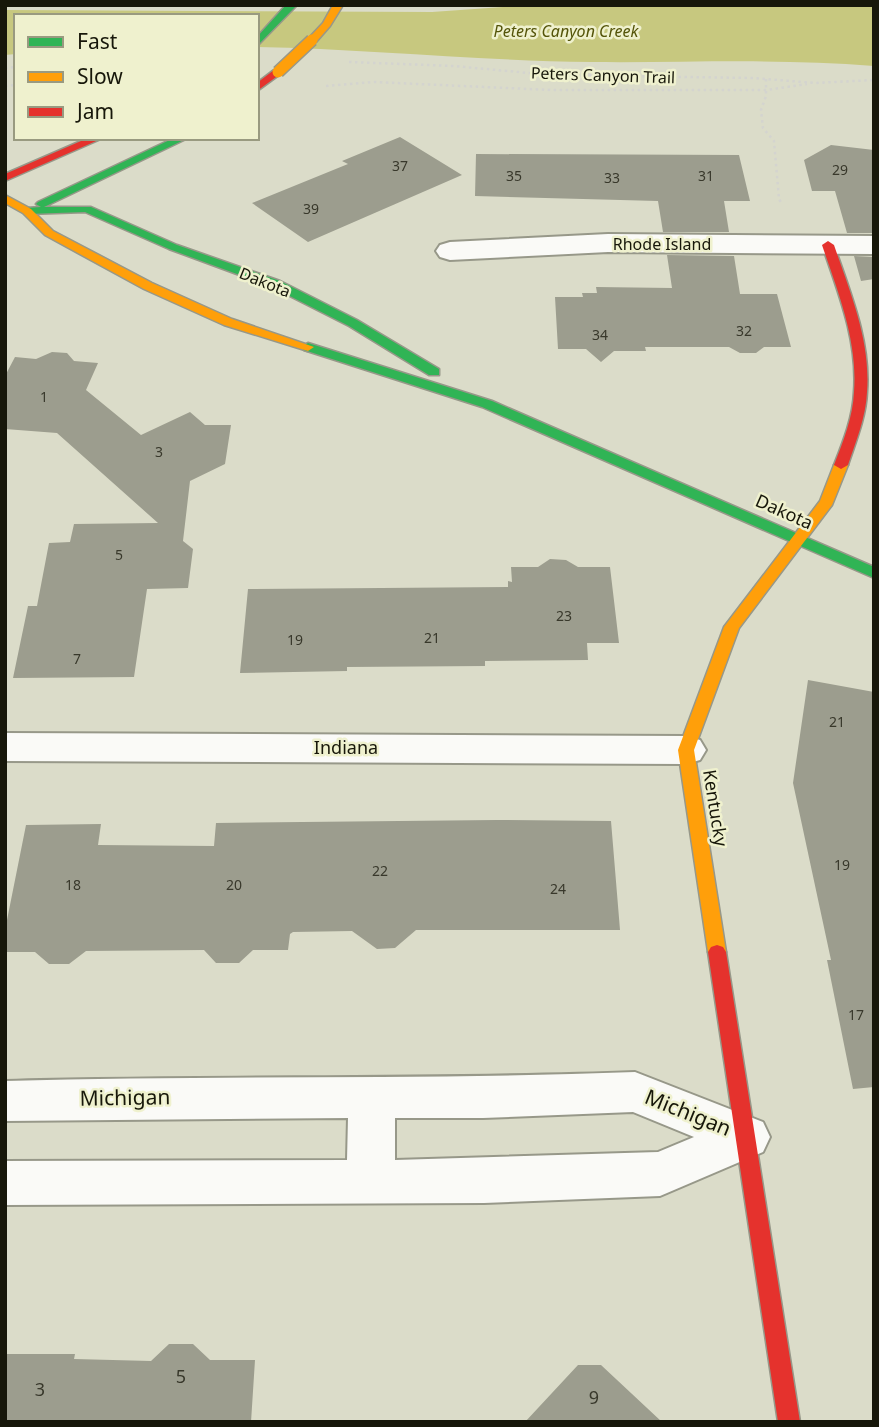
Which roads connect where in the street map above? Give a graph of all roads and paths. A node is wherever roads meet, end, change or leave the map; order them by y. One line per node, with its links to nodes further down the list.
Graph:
1 (292, 5): 3 (street)
2 (338, 5): 6 (street, bridge)
3 (259, 41)
4 (345, 62): 5 (path, Peters Canyon Trail)
5 (766, 79): 8 (path, Peters Canyon Trail); 9 (path)
6 (268, 80): 9 (path)
7 (874, 80): 8 (path, Peters Canyon Trail)
8 (815, 83): 9 (path)
9 (767, 90): 16 (path)
10 (93, 140): 12 (street)
11 (179, 140): 14 (street)
12 (5, 178)
13 (5, 198): 14 (street, Dakota)
14 (27, 211): 15 (street); 19 (street, Dakota); 20 (street, Dakota)
15 (5, 220)
16 (828, 245): 17 (street, Rhode Island); 18 (street, Rhode Island); 22 (street, Kentucky)
17 (874, 245)
18 (450, 251)
19 (290, 291): 20 (street); 21 (street, Dakota)
20 (249, 329): 21 (street, Dakota)
21 (486, 404): 22 (street, Dakota)
22 (799, 540): 23 (street, Dakota); 25 (street, Kentucky)
23 (874, 573)
24 (5, 747): 25 (street, Indiana)
25 (686, 750): 28 (street, Kentucky)
26 (372, 1097): 27 (street, Michigan); 28 (street, Michigan); 29 (street)
27 (5, 1101)
28 (747, 1137): 29 (street, Michigan); 31 (street, Kentucky)
29 (371, 1181): 30 (street, Michigan)
30 (5, 1183)
31 (789, 1422)

